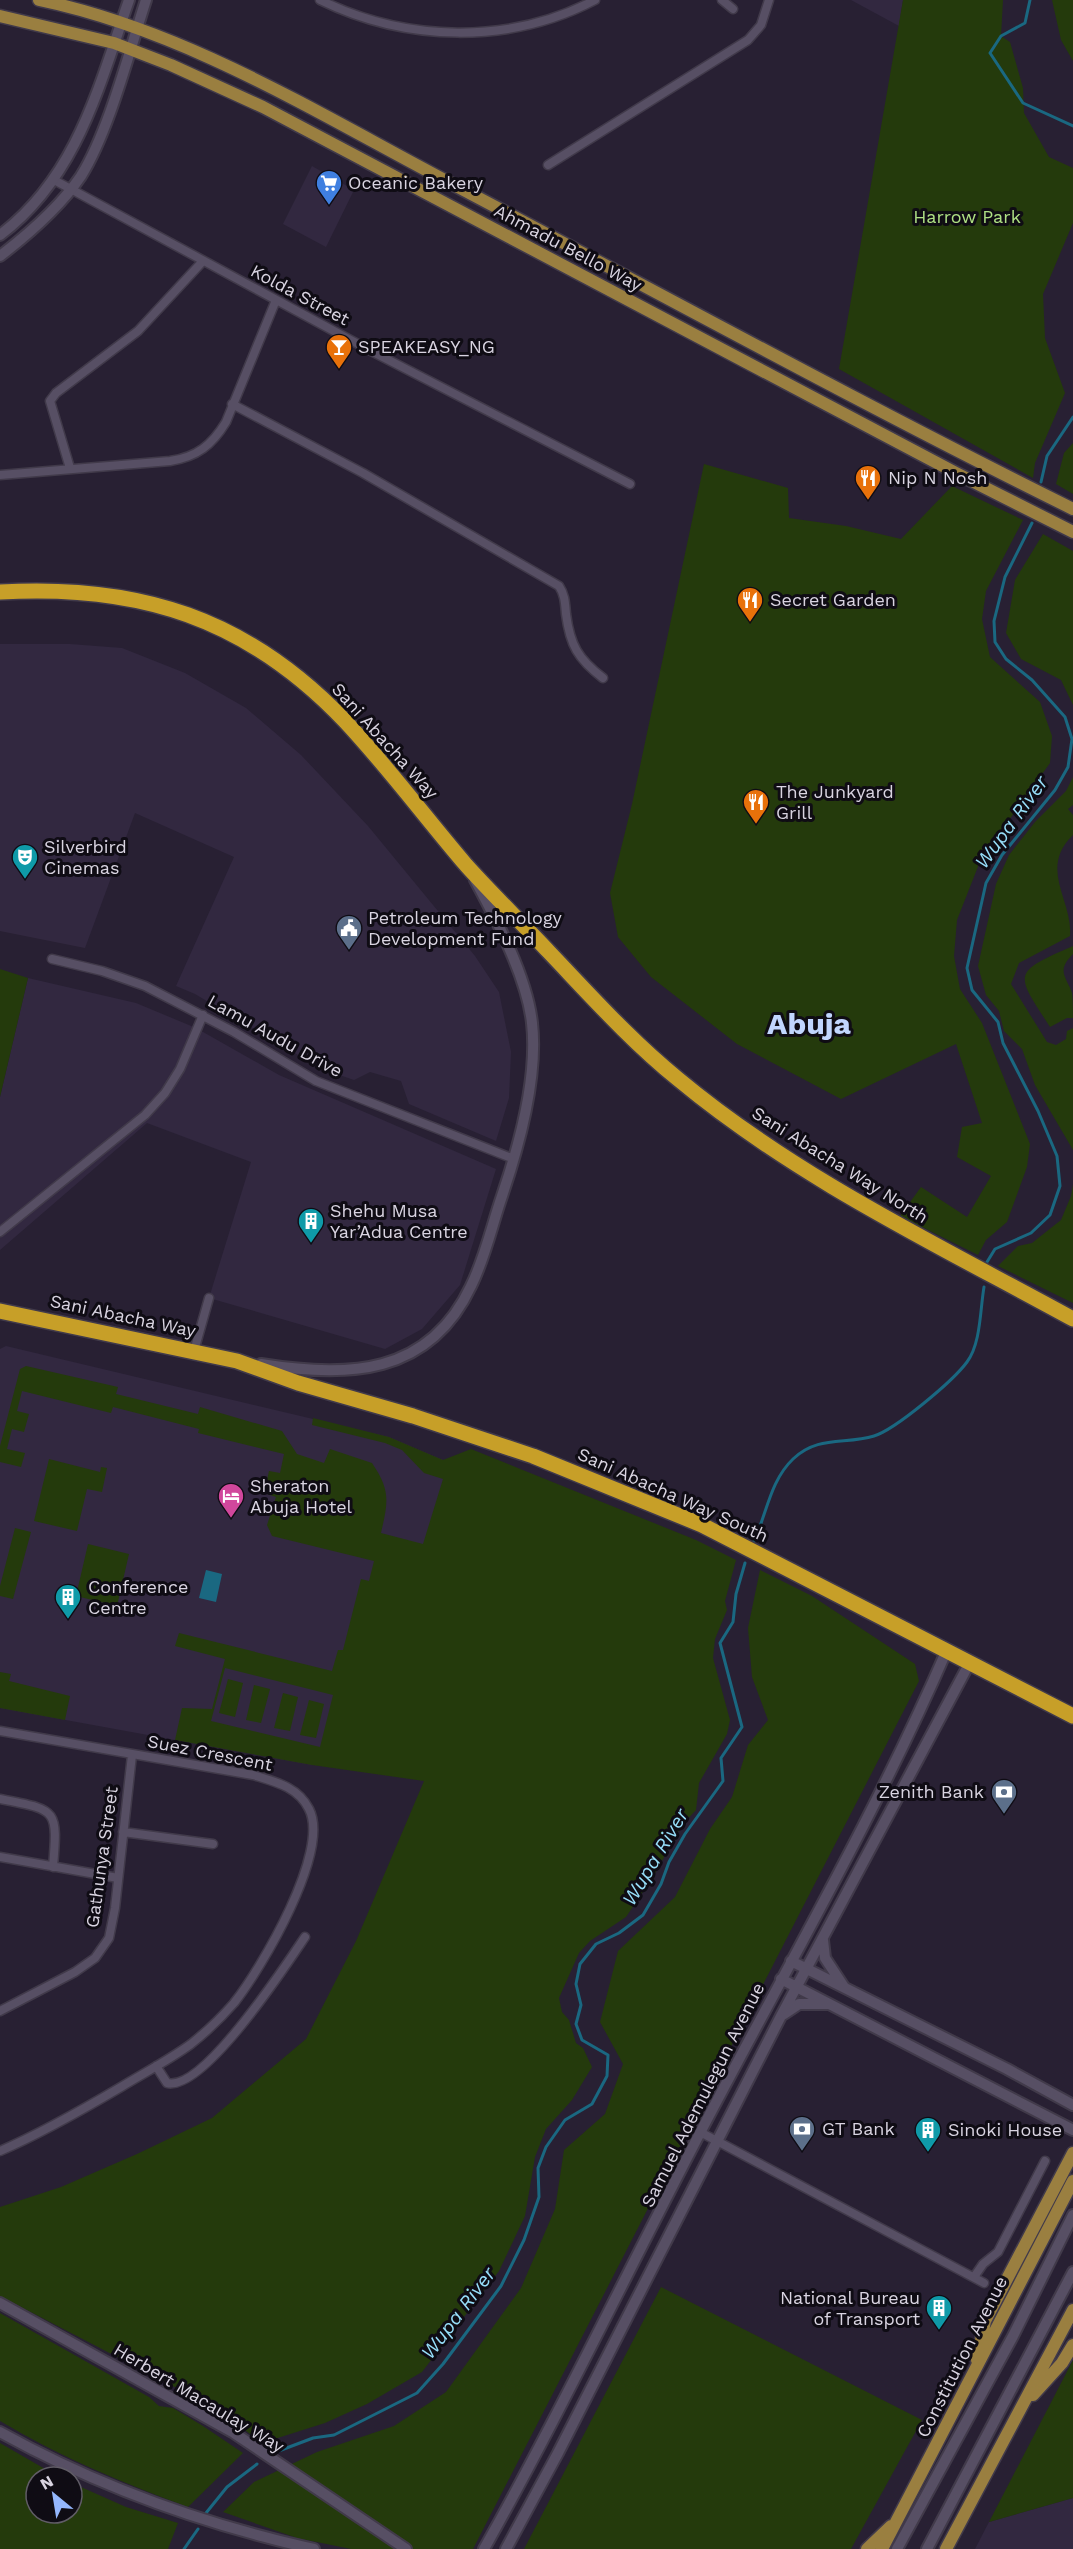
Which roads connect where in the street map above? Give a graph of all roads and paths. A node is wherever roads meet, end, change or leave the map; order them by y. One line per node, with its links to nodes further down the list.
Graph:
1 (39, 0): 10 (main road, Ahmadu Bello Way)
2 (129, 0): 10 (main road)
3 (146, 0): 11 (main road)
4 (320, 0): 5 (street)
5 (595, 0)
6 (722, 0): 8 (street)
7 (770, 0): 14 (street)
8 (733, 9)
9 (0, 15): 12 (main road, Ahmadu Bello Way)
10 (121, 22): 11 (main road, Ahmadu Bello Way); 12 (main road)
11 (137, 28): 13 (main road); 25 (main road, Ahmadu Bello Way)
12 (114, 42): 13 (main road, Ahmadu Bello Way); 15 (main road)
13 (129, 48): 16 (main road); 26 (main road, Ahmadu Bello Way)
14 (548, 165)
15 (54, 180): 16 (street, Kolda Street); 17 (main road)
16 (70, 190): 18 (main road); 19 (street, Kolda Street)
17 (0, 235)
18 (0, 256)
19 (203, 261): 20 (street, Kolda Street); 22 (street)
20 (276, 300): 21 (street); 24 (street, Kolda Street)
21 (232, 404): 22 (street); 28 (street)
22 (70, 468): 23 (street)
23 (0, 475)
24 (630, 484)
25 (1073, 509)
26 (1073, 532)
27 (0, 592): 29 (highway, Sani Abacha Way)
28 (603, 678)
29 (466, 864): 32 (highway, Sani Abacha Way); 33 (main road)
30 (52, 959): 31 (street, Lamu Audu Drive)
31 (203, 1015): 33 (street, Lamu Audu Drive); 34 (street)
32 (608, 1015): 37 (highway, Sani Abacha Way North)
33 (514, 1159): 39 (main road)
34 (0, 1232)
35 (208, 1298): 38 (street)
36 (0, 1311): 38 (highway, Sani Abacha Way)
37 (1073, 1319)
38 (194, 1351): 39 (highway, Sani Abacha Way)
39 (237, 1361): 40 (highway, Sani Abacha Way South)
40 (946, 1652): 41 (highway, Sani Abacha Way South); 53 (main road, Samuel Ademulegun Avenue)
41 (969, 1664): 42 (highway, Sani Abacha Way South); 52 (main road, Samuel Ademulegun Avenue)
42 (1073, 1716)
43 (0, 1731): 44 (street, Suez Crescent)
44 (132, 1755): 46 (street, Gathunya Street); 61 (street, Suez Crescent)
45 (0, 1799): 49 (street)
46 (123, 1832): 47 (street); 50 (street, Gathunya Street)
47 (213, 1844)
48 (0, 1857): 49 (street)
49 (53, 1867): 50 (street)
50 (118, 1878): 59 (street, Gathunya Street)
51 (305, 1937): 61 (street)
52 (823, 1940): 54 (main road, Samuel Ademulegun Avenue); 57 (main road)
53 (791, 1961): 54 (main road); 55 (main road, Samuel Ademulegun Avenue)
54 (807, 1969): 56 (main road, Samuel Ademulegun Avenue); 57 (main road)
55 (782, 1979): 56 (main road); 64 (main road, Samuel Ademulegun Avenue)
56 (797, 1987): 58 (main road); 60 (main road, Samuel Ademulegun Avenue)
57 (844, 1987): 62 (main road)
58 (832, 2004): 60 (main road); 63 (main road)
59 (0, 2011)
60 (781, 2016): 65 (main road, Samuel Ademulegun Avenue)
61 (156, 2066): 66 (street, Suez Crescent)
62 (1073, 2105)
63 (1073, 2130)
64 (700, 2132): 65 (street); 84 (main road, Samuel Ademulegun Avenue)
65 (716, 2140): 72 (street); 81 (main road, Samuel Ademulegun Avenue)
66 (0, 2151)
67 (1073, 2153): 77 (main road)
68 (1046, 2161): 72 (street)
69 (1073, 2181): 77 (main road, Constitution Avenue)
70 (1073, 2215): 87 (main road, Constitution Avenue)
71 (1073, 2272): 88 (main road)
72 (974, 2277): 73 (street)
73 (984, 2283)
74 (5, 2306): 83 (main road, Herbert Macaulay Way)
75 (1073, 2310): 78 (main road)
76 (1073, 2345): 78 (main road)
77 (975, 2370): 80 (main road, Constitution Avenue)
78 (1024, 2404): 89 (main road)
79 (0, 2432): 82 (main road)
80 (896, 2521): 85 (main road); 86 (main road, Constitution Avenue)
81 (508, 2544)
82 (314, 2549)
83 (406, 2549)
84 (484, 2549)
85 (867, 2549)
86 (882, 2549)
87 (897, 2549)
88 (927, 2549)
89 (946, 2549)

